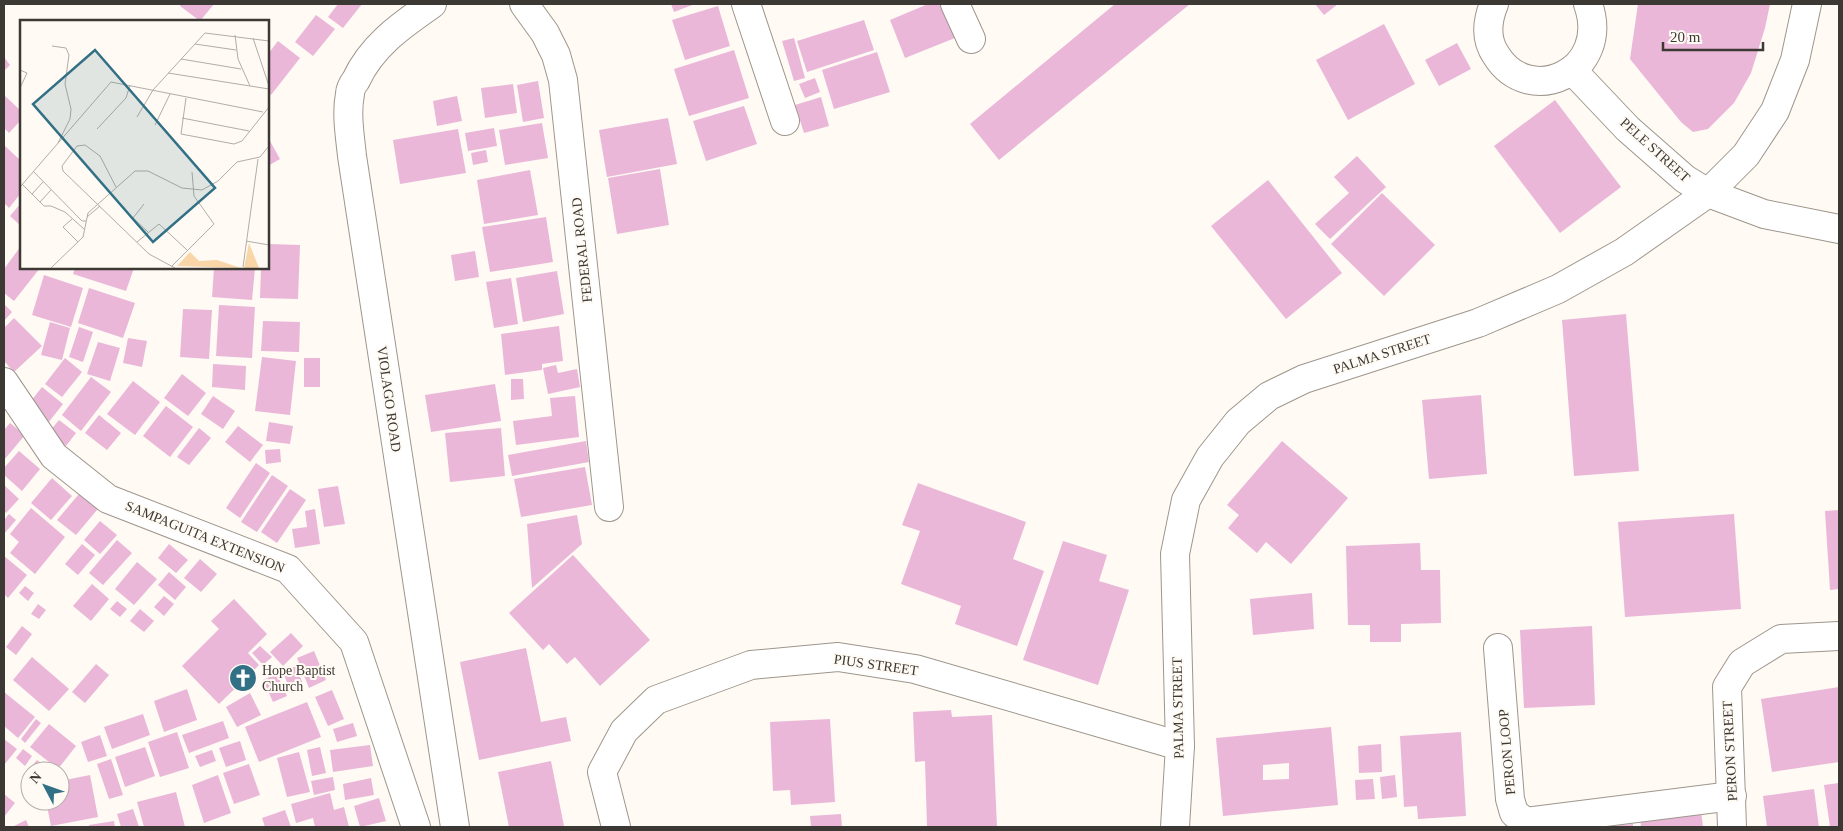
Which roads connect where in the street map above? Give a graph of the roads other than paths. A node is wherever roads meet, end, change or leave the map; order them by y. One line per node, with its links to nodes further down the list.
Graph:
1 (432, 4): 20 (street, VIOLAGO ROAD)
2 (524, 4): 14 (street, FEDERAL ROAD)
3 (746, 4): 10 (street)
4 (955, 4): 8 (street)
5 (1494, 4): 9 (street)
6 (1588, 4): 9 (street)
7 (1807, 4): 11 (street, PALMA STREET)
8 (971, 39)
9 (1572, 70): 11 (street, PELE STREET)
10 (785, 122)
11 (1708, 192): 12 (street, PELE STREET); 17 (street, PALMA STREET)
12 (1839, 229)
13 (4, 382): 19 (street, SAMPAGUITA EXTENSION)
14 (609, 507)
15 (1839, 636): 18 (street, PERON STREET)
16 (1498, 648): 18 (street, PERON LOOP)
17 (1180, 746): 21 (street, PIUS STREET); 22 (street, PALMA STREET)
18 (1732, 796): 23 (street, PERON STREET)
19 (416, 827)
20 (454, 827)
21 (616, 827)
22 (1175, 827)
23 (1732, 827)

